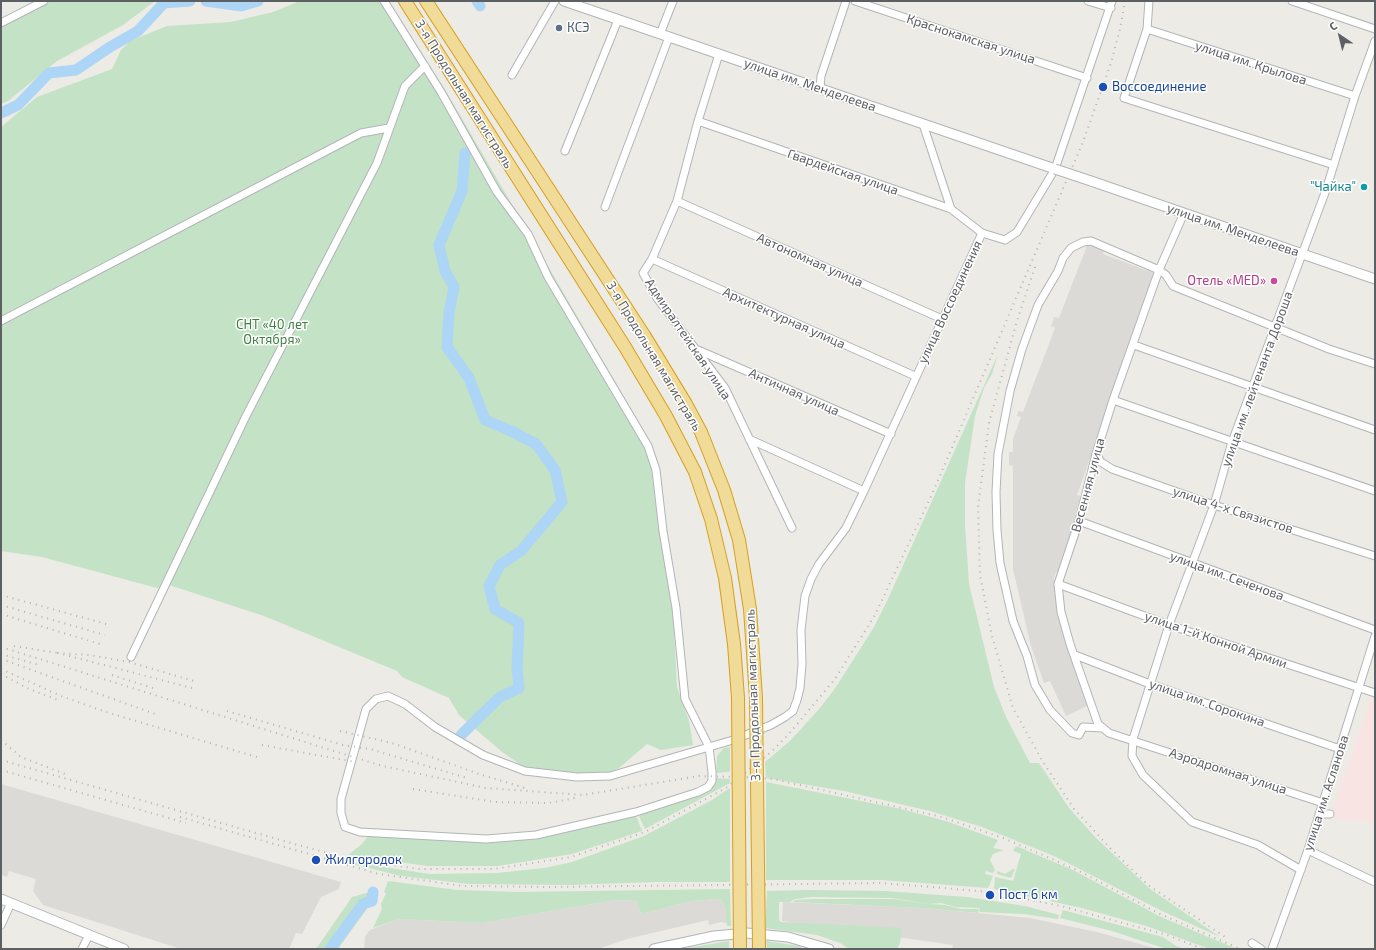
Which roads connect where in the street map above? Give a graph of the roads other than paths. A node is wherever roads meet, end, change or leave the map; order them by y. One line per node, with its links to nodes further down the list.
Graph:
1 (44, 1): 15 (street)
2 (384, 1): 21 (street)
3 (405, 1): 90 (highway, 3-я Продольная магистраль, bridge)
4 (426, 1): 91 (highway, 3-я Продольная магистраль, bridge)
5 (555, 1): 22 (street)
6 (564, 1): 14 (main road, улица им. Менделеева)
7 (673, 1): 18 (street)
8 (846, 1): 24 (street)
9 (855, 1): 23 (street, Краснокамская улица)
10 (1088, 1): 13 (street)
11 (1149, 1): 16 (street)
12 (1292, 1): 17 (street)
13 (1111, 5): 23 (street, улица Воссоединения)
14 (618, 20): 18 (main road, улица им. Менделеева); 29 (street)
15 (1, 23)
16 (1147, 29): 25 (street, улица им. Крылова); 30 (street)
17 (1375, 29)
18 (664, 35): 20 (main road, улица им. Менделеева); 33 (street)
19 (1375, 41): 25 (street, улица им. лейтенанта Дороша)
20 (720, 54): 24 (main road, улица им. Менделеева); 26 (street, Адмиралтейская улица)
21 (425, 66): 28 (street); 73 (street)
22 (512, 75)
23 (1087, 78): 31 (street, улица Воссоединения)
24 (820, 88): 27 (main road, улица им. Менделеева)
25 (1355, 96): 30 (street, улица им. лейтенанта Дороша)
26 (698, 121): 32 (street, Адмиралтейская улица); 34 (street, Гвардейская улица)
27 (923, 124): 31 (main road, улица им. Менделеева); 34 (street)
28 (389, 128): 42 (street); 67 (street)
29 (565, 151)
30 (1334, 165): 37 (street, улица им. лейтенанта Дороша)
31 (1055, 169): 35 (main road, улица им. Менделеева, bridge); 36 (street, улица Воссоединения)
32 (677, 201): 38 (street, Адмиралтейская улица); 41 (street, Автономная улица)
33 (604, 206)
34 (951, 209): 36 (street, Гвардейская улица)
35 (1184, 213): 37 (main road, улица им. Менделеева); 39 (street, Весенняя улица)
36 (982, 233): 41 (street, улица Воссоединения)
37 (1302, 254): 40 (main road, улица им. Менделеева); 43 (street, улица им. лейтенанта Дороша)
38 (652, 259): 45 (street, Адмиралтейская улица); 47 (street, Архитектурная улица)
39 (1159, 270): 43 (street); 44 (street, Весенняя улица); 71 (street)
40 (1375, 279)
41 (942, 319): 47 (street, улица Воссоединения)
42 (1, 321)
43 (1275, 326): 46 (street); 48 (street, улица им. лейтенанта Дороша)
44 (1134, 344): 48 (street); 49 (street, Весенняя улица)
45 (697, 349): 51 (street, Античная улица); 52 (street, Адмиралтейская улица)
46 (1375, 364)
47 (915, 376): 51 (street, улица Воссоединения)
48 (1253, 386): 50 (street); 53 (street, улица им. лейтенанта Дороша)
49 (1113, 400): 53 (street); 54 (street, Весенняя улица)
50 (1375, 430)
51 (891, 434): 55 (street, улица Воссоединения)
52 (749, 439): 55 (street); 59 (street, Адмиралтейская улица)
53 (1232, 442): 56 (street); 57 (street, улица им. лейтенанта Дороша)
54 (1096, 454): 57 (street, улица 4-х Связистов); 58 (street, Весенняя улица)
55 (864, 491): 73 (street, улица Воссоединения)
56 (1375, 491)
57 (1214, 504): 60 (street, улица 4-х Связистов); 61 (street, улица им. лейтенанта Дороша)
58 (1079, 521): 61 (street, улица им. Сеченова); 62 (street, Весенняя улица)
59 (792, 528)
60 (1375, 556)
61 (1193, 564): 63 (street, улица им. лейтенанта Дороша); 64 (street, улица им. Сеченова)
62 (1058, 584): 63 (street, улица 1-й Конной Армии); 66 (street, Весенняя улица)
63 (1169, 625): 68 (street, улица им. лейтенанта Дороша); 69 (street, улица 1-й Конной Армии)
64 (1375, 630)
65 (1375, 636): 69 (street, улица им. Асланова)
66 (1075, 655): 68 (street, улица им. Сорокина); 71 (street, Весенняя улица)
67 (131, 657)
68 (1150, 684): 72 (street, улица им. лейтенанта Дороша); 74 (street, улица им. Сорокина)
69 (1358, 689): 70 (street, улица 1-й Конной Армии); 74 (street, улица им. Асланова)
70 (1375, 693)
71 (1103, 728): 72 (street)
72 (1133, 739): 75 (street, Аэродромная улица); 79 (street, улица им. лейтенанта Дороша)
73 (710, 747): 73 (street, улица Воссоединения)
74 (1340, 749): 75 (street, улица им. Асланова)
75 (1323, 803): 76 (street, улица им. Асланова)
76 (1320, 814): 77 (street); 78 (street, улица им. Асланова)
77 (1330, 814)
78 (1308, 850): 79 (street, улица им. Асланова); 80 (street)
79 (1301, 870): 94 (street, улица им. Асланова)
80 (1375, 882)
81 (1, 899): 82 (main road)
82 (11, 903): 83 (street); 84 (main road)
83 (1, 925)
84 (89, 935): 87 (street); 88 (main road)
85 (1252, 943): 93 (street)
86 (820, 947): 89 (main road); 92 (main road)
87 (82, 949)
88 (124, 949)
89 (654, 949)
90 (740, 949)
91 (759, 949)
92 (828, 949)
93 (1262, 949)
94 (1272, 949)

